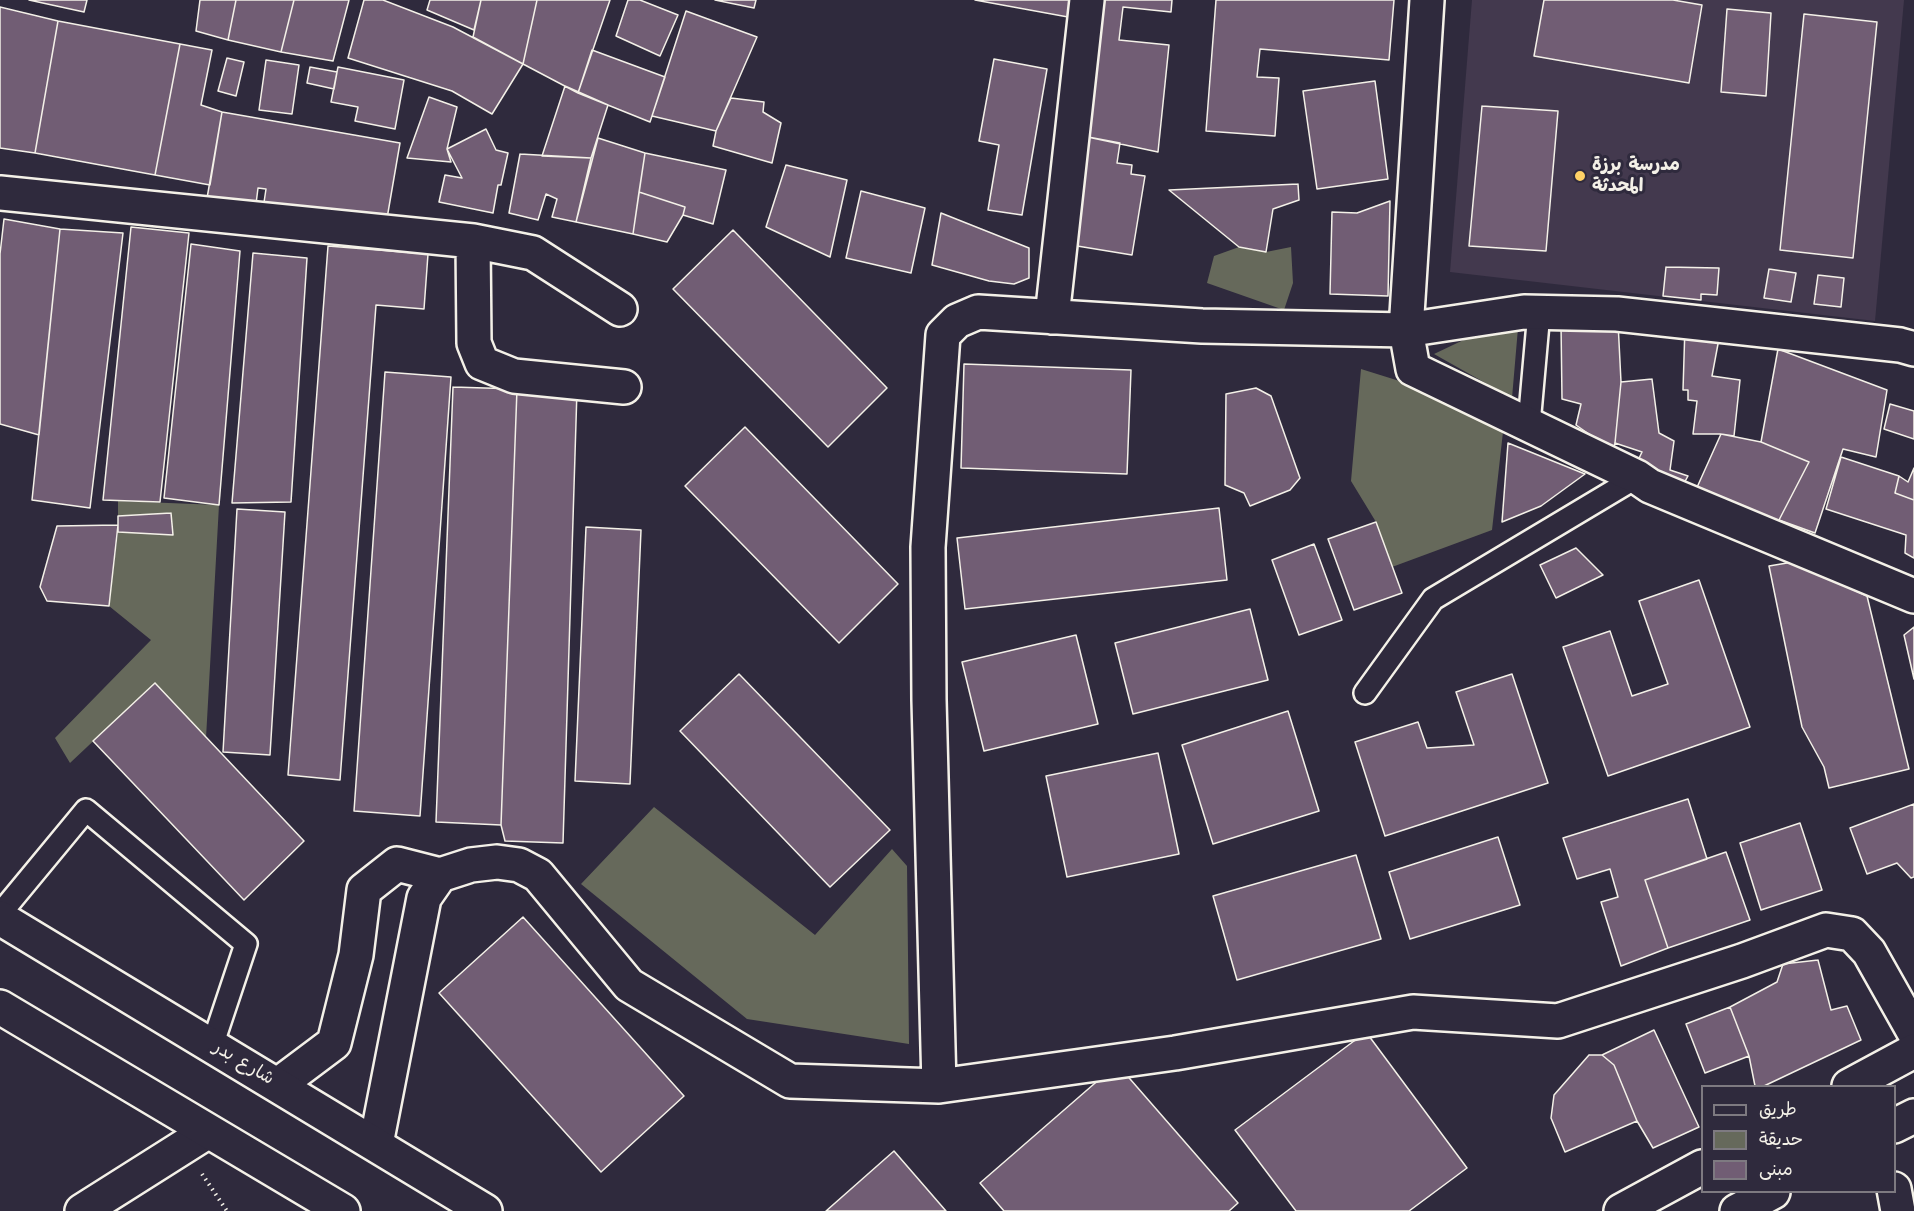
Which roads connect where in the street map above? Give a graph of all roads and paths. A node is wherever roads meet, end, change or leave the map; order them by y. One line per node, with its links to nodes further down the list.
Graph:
1 (1087, 0): 7 (street)
2 (1427, 0): 8 (street)
3 (0, 193): 4 (street)
4 (473, 241): 5 (street); 10 (street)
5 (620, 309)
6 (1539, 312): 8 (street); 9 (street); 11 (lane)
7 (1052, 317): 8 (street); 23 (street)
8 (1406, 330): 11 (street)
9 (1914, 349)
10 (624, 387)
11 (1529, 424): 12 (street)
12 (1637, 477): 13 (street); 14 (lane)
13 (1914, 596)
14 (1365, 693)
15 (440, 874): 21 (street); 23 (street); 27 (street)
16 (0, 916): 19 (street, شارع بدر); 19 (lane)
17 (0, 1007): 26 (street)
18 (1914, 1032): 23 (street)
19 (212, 1046): 21 (street, شارع بدر)
20 (1914, 1051): 22 (street)
21 (278, 1085): 27 (street, شارع بدر)
22 (1851, 1085)
23 (939, 1086)
24 (1914, 1116): 25 (street)
25 (1896, 1125)
26 (196, 1139): 31 (street); 32 (path); 33 (street)
27 (376, 1144): 34 (street, شارع بدر)
28 (1701, 1168): 35 (street)
29 (1769, 1193): 36 (street)
30 (1895, 1193): 37 (street)
31 (82, 1211)
32 (227, 1211)
33 (343, 1211)
34 (485, 1211)
35 (1621, 1211)
36 (1737, 1211)
37 (1898, 1211)

